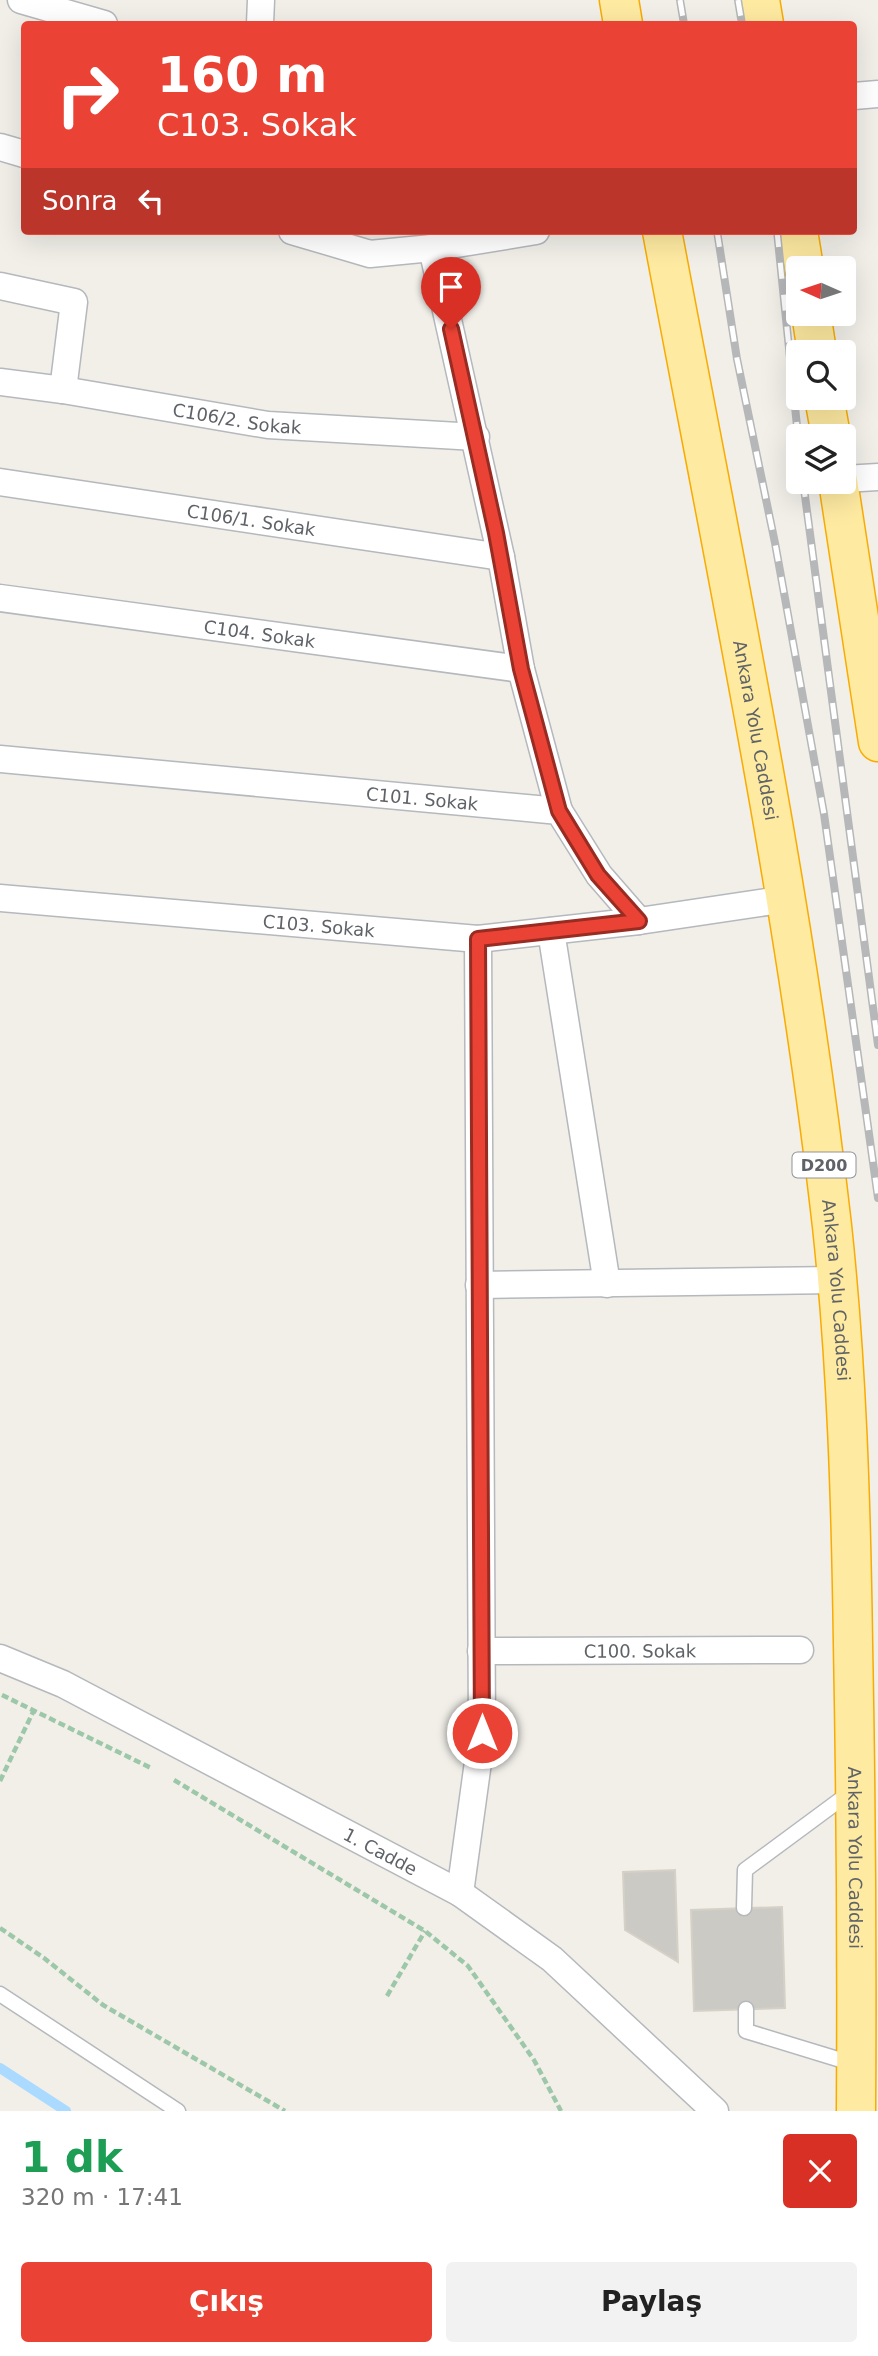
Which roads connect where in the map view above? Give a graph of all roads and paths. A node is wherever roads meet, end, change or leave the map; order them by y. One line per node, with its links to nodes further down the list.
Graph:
1 (21, 0): 5 (street)
2 (261, 0): 6 (street)
3 (619, 0): 7 (highway)
4 (760, 0): 8 (highway)
5 (94, 21)
6 (260, 21)
7 (622, 21)
8 (764, 21)
9 (878, 94): 10 (street)
10 (857, 96)
11 (0, 147): 12 (street)
12 (21, 153)
13 (306, 235): 17 (street)
14 (512, 235): 17 (street)
15 (663, 235): 35 (highway, Ankara Yolu Caddesi / D200)
16 (799, 235): 18 (highway)
17 (432, 248): 22 (street)
18 (802, 256)
19 (0, 286): 21 (street)
20 (0, 382): 21 (street, C106/2. Sokak)
21 (63, 390): 22 (street, C106/2. Sokak)
22 (476, 437): 27 (street)
23 (878, 477): 24 (street)
24 (856, 479)
25 (0, 482): 27 (street, C106/1. Sokak)
26 (840, 494): 29 (highway)
27 (501, 557): 30 (street)
28 (0, 598): 30 (street, C104. Sokak)
29 (872, 660): 31 (highway)
30 (521, 669): 33 (street)
31 (878, 742)
32 (0, 760): 33 (street, C101. Sokak)
33 (559, 811): 36 (street)
34 (0, 898): 38 (street, C103. Sokak)
35 (787, 899): 36 (street); 39 (highway, Ankara Yolu Caddesi / D200)
36 (639, 921): 37 (street, C103. Sokak)
37 (551, 931): 38 (street, C103. Sokak); 40 (street)
38 (478, 939): 41 (street)
39 (836, 1280): 40 (street); 50 (highway, Ankara Yolu Caddesi / D200)
40 (607, 1284): 41 (street)
41 (479, 1285): 43 (street)
42 (800, 1650): 43 (street, C100. Sokak)
43 (481, 1651): 51 (street)
44 (0, 1658): 51 (street, 1. Cadde)
45 (0, 1694): 46 (path)
46 (34, 1710): 47 (path); 49 (path)
47 (157, 1771)
48 (170, 1777): 54 (path)
49 (0, 1781)
50 (856, 1788): 52 (lane); 58 (highway, Ankara Yolu Caddesi / D200)
51 (460, 1893): 62 (street, 1. Cadde)
52 (744, 1908)
53 (0, 1928): 60 (path)
54 (425, 1931): 56 (path); 61 (path)
55 (0, 1994): 59 (lane)
56 (387, 1996)
57 (746, 2009): 58 (lane)
58 (856, 2065): 63 (highway, Ankara Yolu Caddesi / D200)
59 (178, 2111)
60 (285, 2111)
61 (561, 2111)
62 (715, 2111)
63 (856, 2111)

